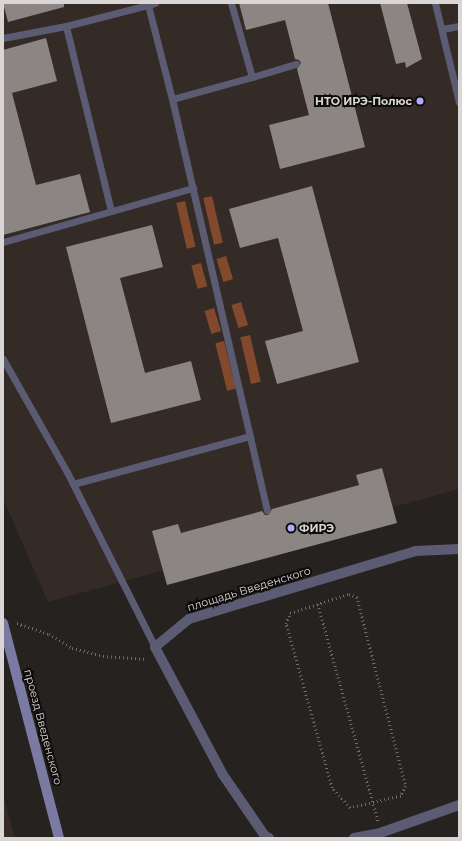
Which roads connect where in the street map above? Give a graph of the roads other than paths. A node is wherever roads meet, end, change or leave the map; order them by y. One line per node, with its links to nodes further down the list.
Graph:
1 (231, 3): 9 (lane)
2 (435, 3): 6 (lane)
3 (151, 4): 4 (lane); 10 (lane)
4 (66, 26): 7 (lane); 13 (lane)
5 (459, 26): 6 (lane)
6 (442, 29): 11 (lane)
7 (3, 38)
8 (296, 64): 9 (lane)
9 (252, 77): 10 (lane)
10 (172, 99): 12 (lane)
11 (459, 102)
12 (192, 188): 13 (lane); 16 (lane)
13 (111, 211): 14 (lane)
14 (3, 242)
15 (3, 359): 17 (lane)
16 (250, 436): 17 (lane); 18 (lane)
17 (73, 484): 21 (lane)
18 (267, 510)
19 (459, 549): 21 (street, площадь Введенского)
20 (3, 623): 24 (street, проезд Введенского)
21 (155, 647): 25 (street)
22 (459, 805): 23 (street)
23 (381, 835): 26 (street)
24 (59, 838)
25 (269, 838)
26 (354, 838)

